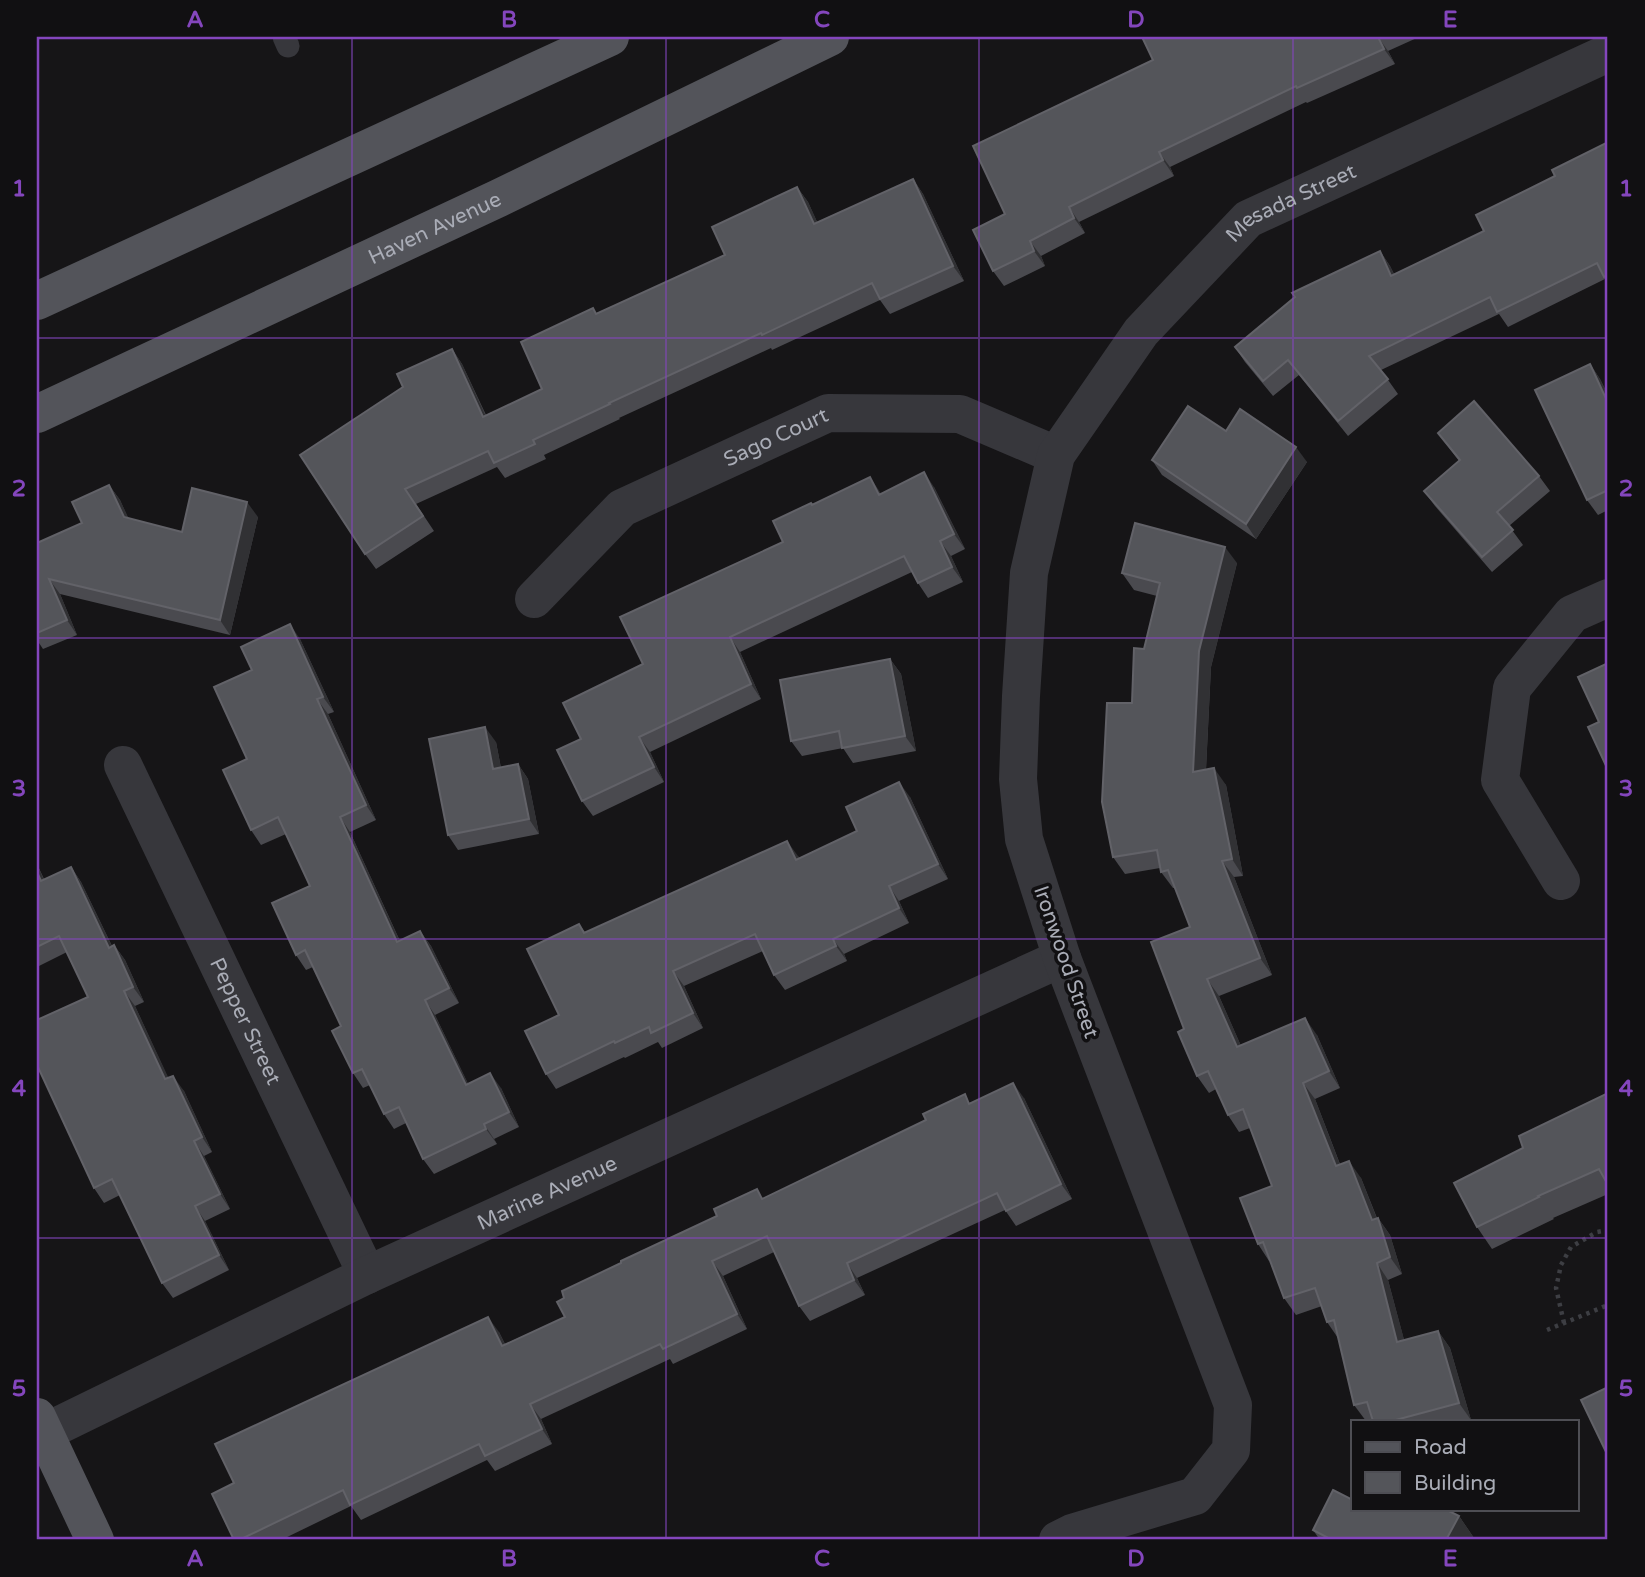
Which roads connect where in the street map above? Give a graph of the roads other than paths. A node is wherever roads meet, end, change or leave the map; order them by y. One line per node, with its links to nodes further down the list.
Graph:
1 (610, 37): 4 (main road)
2 (830, 37): 5 (main road, Haven Avenue)
3 (1608, 53): 6 (street, Mesada Street)
4 (37, 301)
5 (37, 414)
6 (1056, 456): 8 (street, Sago Court); 11 (street, Ironwood Street)
7 (1608, 598): 10 (street)
8 (534, 599)
9 (122, 765): 12 (street, Pepper Street)
10 (1561, 881)
11 (1062, 958): 12 (street, Marine Avenue); 15 (street, Ironwood Street)
12 (368, 1275): 13 (street, Marine Avenue)
13 (39, 1429): 14 (main road)
14 (95, 1540)
15 (1058, 1540)

